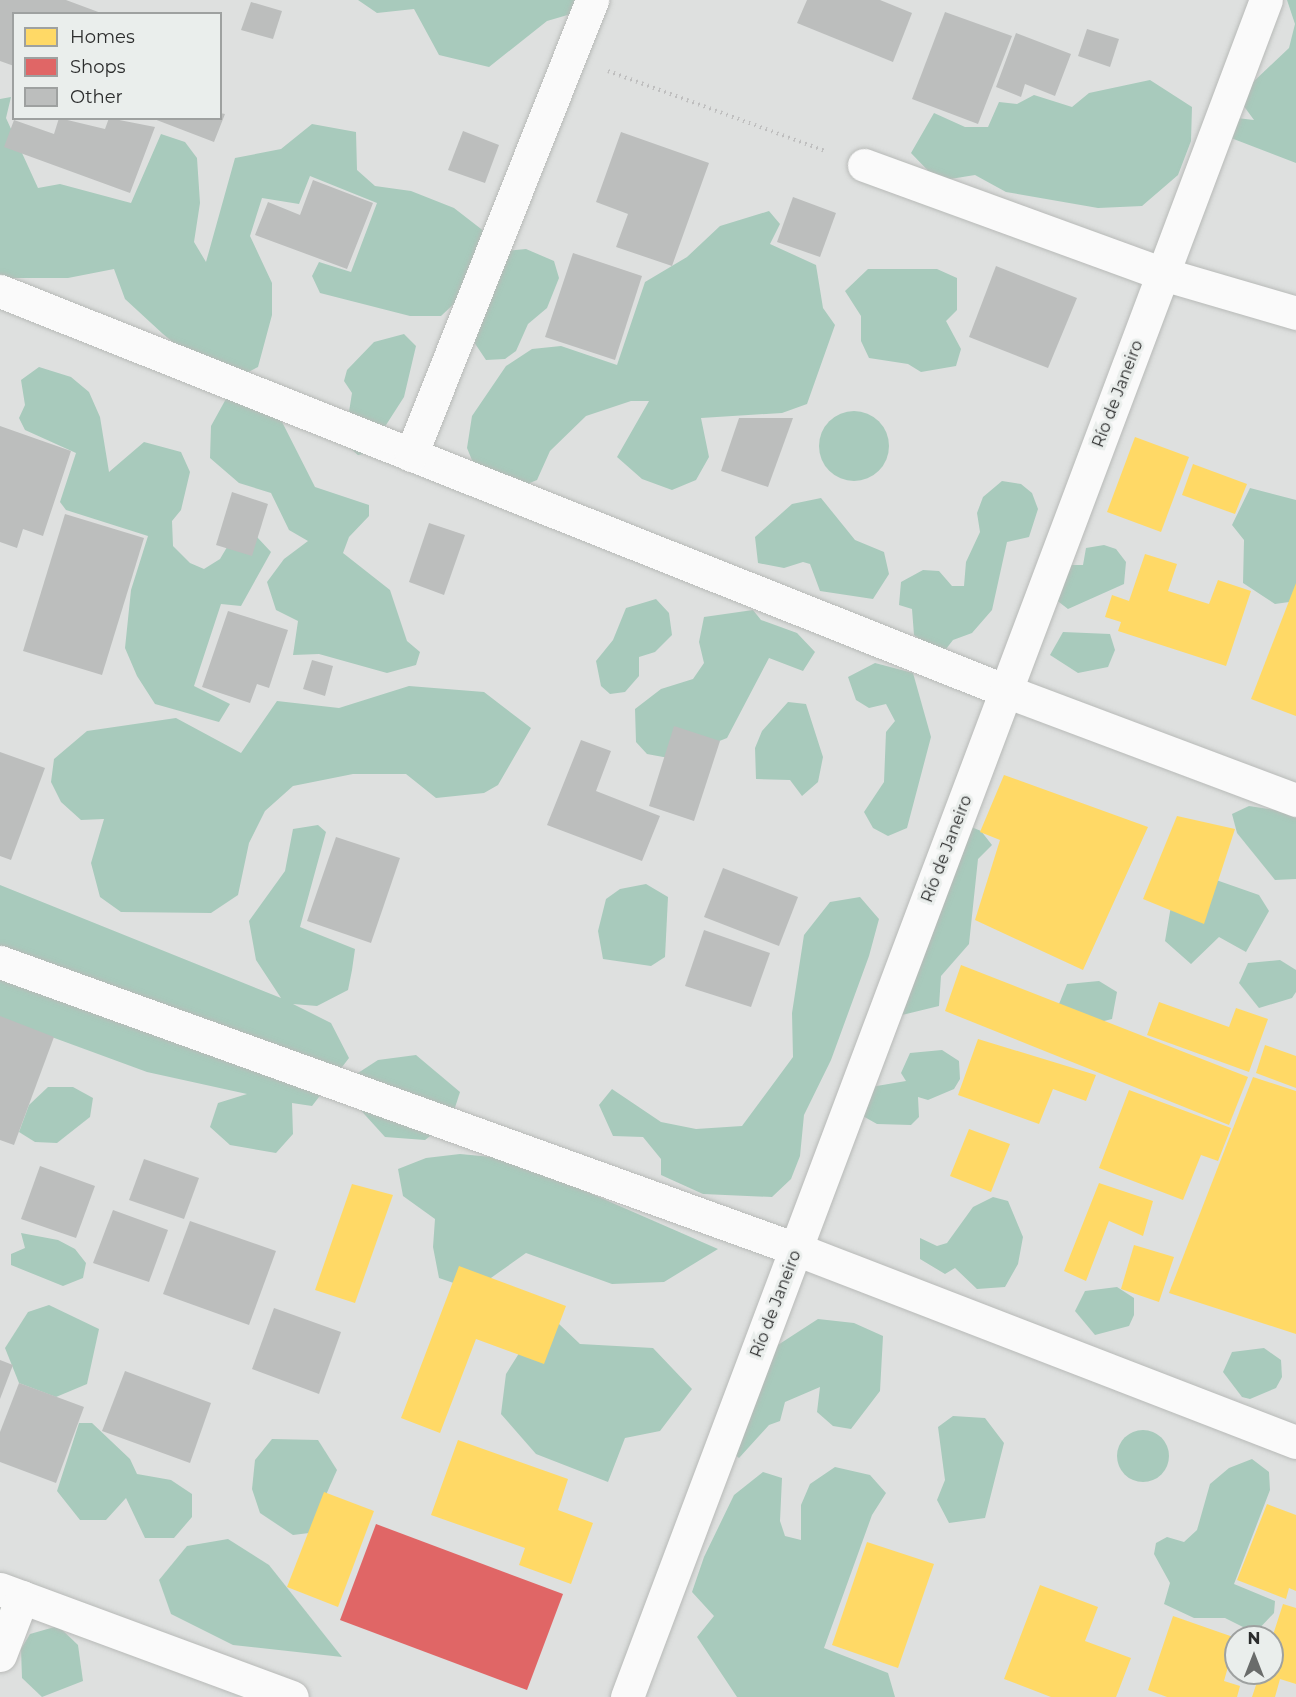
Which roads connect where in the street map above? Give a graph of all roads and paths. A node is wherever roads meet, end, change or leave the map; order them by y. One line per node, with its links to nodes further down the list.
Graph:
1 (592, 0): 3 (street)
2 (1266, 0): 5 (street, Río de Janeiro)
3 (571, 57): 4 (path); 8 (street)
4 (864, 165): 5 (street)
5 (1163, 274): 7 (street); 9 (street, Río de Janeiro)
6 (0, 291): 8 (street)
7 (1296, 313)
8 (411, 454): 9 (street)
9 (1006, 691): 10 (street); 12 (street, Río de Janeiro)
10 (1296, 800)
11 (0, 962): 12 (street)
12 (796, 1250): 13 (street); 17 (street, Río de Janeiro)
13 (1296, 1442)
14 (11, 1593): 15 (street); 16 (street)
15 (0, 1654)
16 (292, 1697)
17 (627, 1697)

